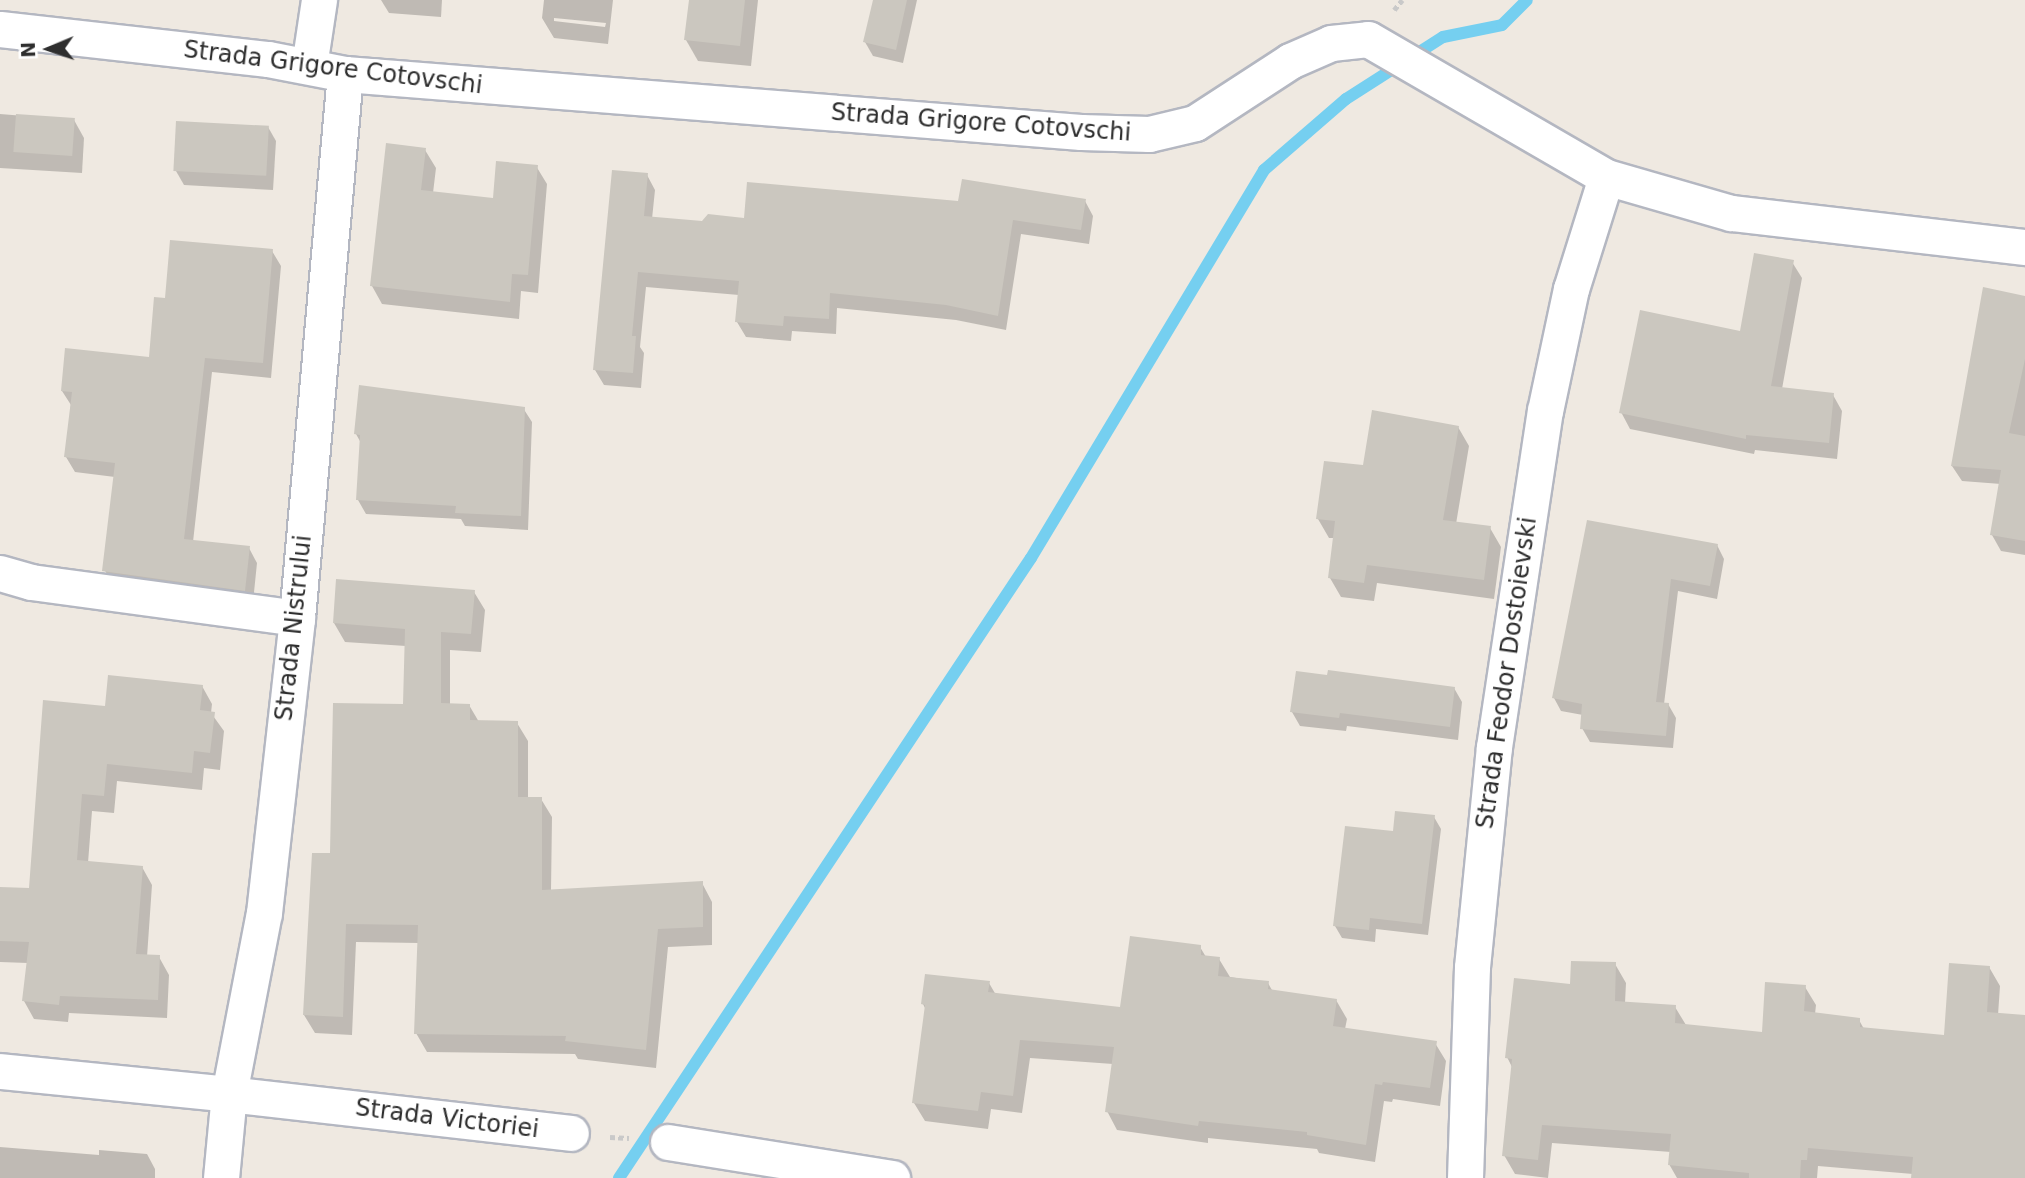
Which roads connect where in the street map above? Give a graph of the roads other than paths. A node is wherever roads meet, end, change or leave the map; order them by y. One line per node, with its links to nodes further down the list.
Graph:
1 (319, 0): 3 (street)
2 (0, 29): 3 (street, Strada Grigore Cotovschi)
3 (309, 66): 4 (street, Strada Grigore Cotovschi)
4 (345, 74): 5 (street, Strada Grigore Cotovschi); 8 (street, Strada Nistrului)
5 (1606, 177): 6 (street, Strada Grigore Cotovschi); 15 (street, Strada Feodor Dostoievski)
6 (2025, 247)
7 (0, 573): 8 (street)
8 (297, 618): 10 (street, Strada Nistrului)
9 (0, 1071): 10 (street, Strada Victoriei)
10 (229, 1094): 11 (street, Strada Victoriei); 13 (street, Strada Nistrului)
11 (571, 1133)
12 (668, 1142): 14 (street)
13 (220, 1178)
14 (892, 1178)
15 (1465, 1178)

